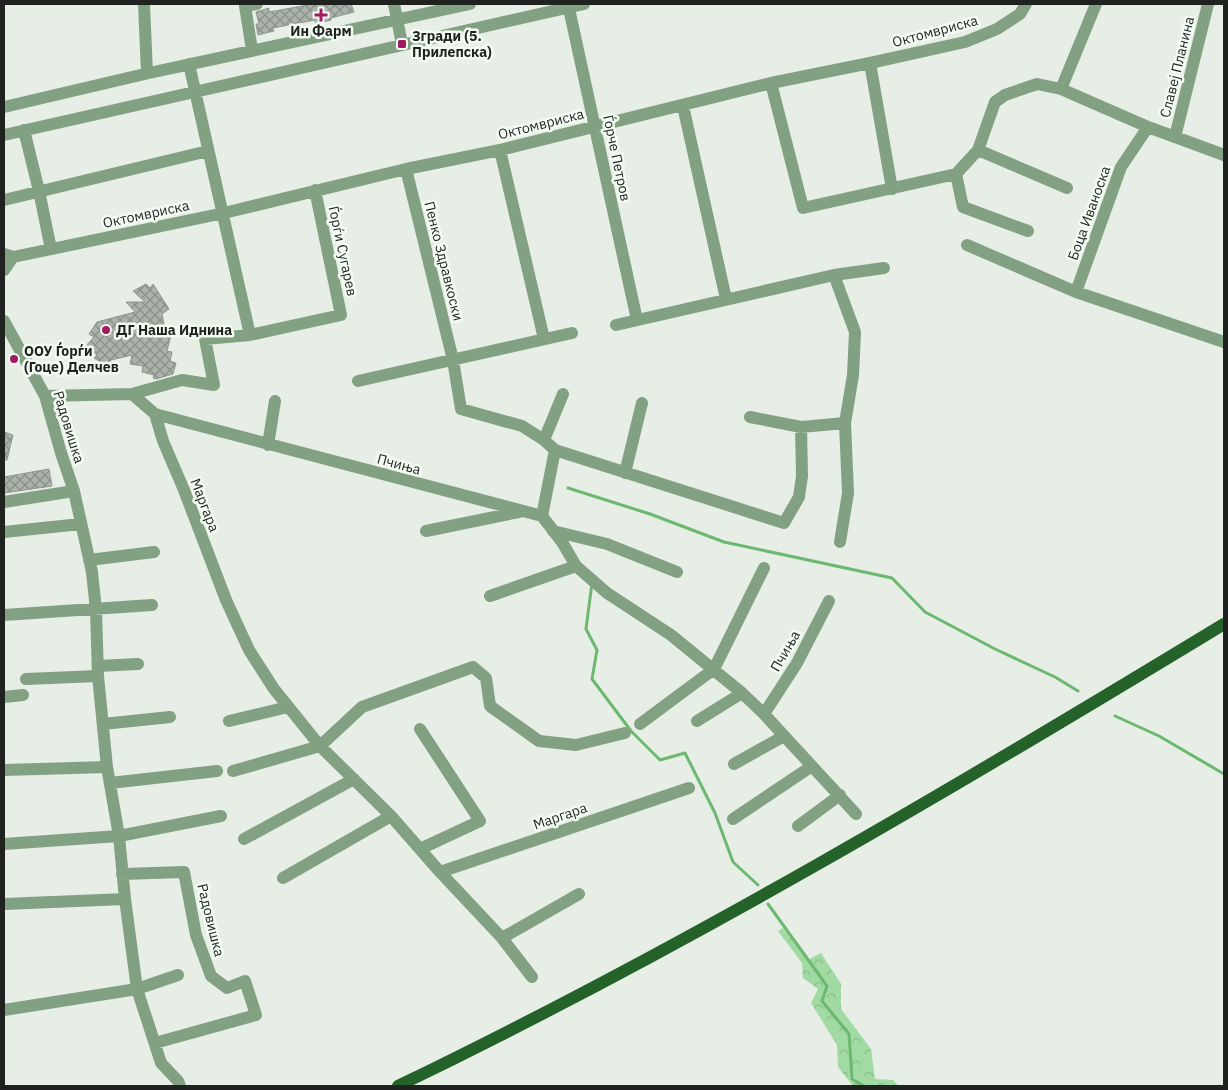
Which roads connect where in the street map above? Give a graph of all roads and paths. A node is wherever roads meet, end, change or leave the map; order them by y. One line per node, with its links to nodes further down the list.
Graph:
1 (144, 4): 15 (street)
2 (257, 4): 12 (street)
3 (394, 4): 10 (street)
4 (470, 4): 10 (street)
5 (584, 4): 9 (street)
6 (1026, 4): 13 (street, Октомвриска)
7 (1096, 4): 17 (street)
8 (1208, 4): 25 (street, Славеј Планина)
9 (568, 6): 11 (street); 21 (street, Ѓорче Петров)
10 (397, 19): 11 (street); 12 (street)
11 (402, 44): 18 (street)
12 (252, 50): 14 (street)
13 (870, 63): 16 (street, Октомвриска); 33 (street)
14 (189, 64): 15 (street); 18 (street)
15 (147, 73): 20 (street)
16 (771, 83): 19 (street, Октомвриска); 33 (street)
17 (1061, 89): 22 (street); 27 (street)
18 (195, 91): 23 (street); 28 (street)
19 (683, 106): 21 (street, Октомвриска); 46 (street)
20 (4, 107)
21 (594, 126): 26 (street, Октомвриска); 47 (street, Ѓорче Петров)
22 (1148, 127): 25 (street, Славеј Планина); 45 (street, Боца Иваноска)
23 (24, 130): 24 (street); 35 (street)
24 (4, 135)
25 (1175, 137): 29 (street, Славеј Планина)
26 (500, 150): 30 (street, Октомвриска); 52 (street)
27 (978, 150): 31 (street); 32 (street, Боца Иваноска)
28 (208, 151): 35 (street); 37 (street)
29 (1224, 155)
30 (406, 169): 34 (street, Октомвриска); 54 (street, Пенко Здравкоски)
31 (956, 174): 33 (street); 38 (street)
32 (1067, 188)
33 (892, 189)
34 (315, 190): 37 (street, Октомвриска); 51 (street, Ѓорѓи Сугарев)
35 (40, 191): 36 (street); 40 (street)
36 (4, 200)
37 (224, 213): 40 (street, Октомвриска); 51 (street)
38 (1028, 231)
39 (967, 245): 45 (street)
40 (51, 250): 41 (street, Октомвриска)
41 (8, 256): 43 (street)
42 (884, 268): 44 (street)
43 (4, 270)
44 (834, 275): 46 (street); 63 (street)
45 (1076, 292): 53 (street)
46 (726, 299): 47 (street)
47 (637, 320): 49 (street)
48 (4, 321): 58 (street, Радовишка)
49 (616, 325)
50 (572, 333): 52 (street)
51 (250, 335): 56 (street, Ѓорѓи Сугарев)
52 (544, 339): 54 (street)
53 (1224, 342)
54 (453, 360): 55 (street); 65 (street)
55 (358, 381)
56 (132, 394): 58 (street); 61 (street)
57 (563, 394): 65 (street)
58 (46, 396): 69 (street, Радовишка)
59 (275, 401): 66 (street)
60 (642, 403): 68 (street)
61 (155, 414): 66 (street, Пчиња); 96 (street, Маргара)
62 (750, 417): 64 (street)
63 (845, 423): 64 (street); 77 (street)
64 (801, 427): 68 (street)
65 (544, 440): 67 (street)
66 (268, 445): 71 (street, Пчиња)
67 (555, 450): 68 (street); 72 (street)
68 (624, 473)
69 (74, 491): 70 (street); 73 (street, Радовишка)
70 (4, 502)
71 (523, 511): 72 (street, Пчиња); 74 (street, Пчиња)
72 (542, 516): 75 (street)
73 (81, 524): 76 (street); 79 (street, Радовишка)
74 (426, 531)
75 (553, 531): 80 (street); 82 (street)
76 (4, 532)
77 (840, 542)
78 (154, 552): 79 (street)
79 (89, 560): 86 (street, Радовишка)
80 (576, 566): 83 (street); 90 (street)
81 (764, 568): 90 (street)
82 (677, 572)
83 (490, 596)
84 (828, 601): 97 (street, Пчиња)
85 (152, 605): 86 (street)
86 (96, 610): 87 (street); 91 (street, Радовишка)
87 (4, 615)
88 (1224, 624): 139 (main road)
89 (138, 664): 91 (street)
90 (714, 669): 93 (street); 102 (street)
91 (98, 671): 92 (street); 101 (street, Радовишка)
92 (26, 679)
93 (742, 693): 97 (street); 100 (street)
94 (23, 695): 95 (street)
95 (4, 697)
96 (288, 707): 99 (street); 106 (street, Маргара)
97 (764, 714): 105 (street)
98 (170, 717): 101 (street)
99 (229, 721)
100 (697, 721)
101 (103, 724): 109 (street, Радовишка)
102 (640, 724)
103 (420, 729): 125 (street)
104 (624, 733): 106 (street)
105 (784, 736): 107 (street); 108 (street)
106 (320, 746): 112 (street); 113 (street, Маргара)
107 (734, 764)
108 (812, 766): 116 (street); 120 (street)
109 (107, 767): 110 (street); 114 (street, Радовишка)
110 (4, 770)
111 (217, 771): 114 (street)
112 (233, 771)
113 (354, 779): 119 (street, Маргара); 123 (street)
114 (110, 783): 122 (street, Радовишка)
115 (689, 788): 126 (street, Маргара)
116 (840, 795): 117 (street); 121 (street)
117 (856, 814)
118 (221, 816): 122 (street)
119 (391, 816): 125 (street, Маргара); 128 (street)
120 (733, 819)
121 (798, 826)
122 (119, 836): 124 (street); 127 (street, Радовишка)
123 (244, 839)
124 (4, 844)
125 (420, 849): 126 (street, Маргара)
126 (440, 872): 132 (street, Маргара)
127 (122, 874): 130 (street, Радовишка); 137 (street, Радовишка)
128 (283, 878)
129 (578, 894): 132 (street)
130 (125, 899): 131 (street); 135 (street, Радовишка)
131 (4, 904)
132 (502, 938): 134 (street, Маргара)
133 (178, 975): 135 (street)
134 (532, 977)
135 (137, 989): 136 (street); 137 (street, Радовишка)
136 (4, 1010)
137 (155, 1043): 138 (street, Радовишка)
138 (180, 1086)
139 (398, 1086)

